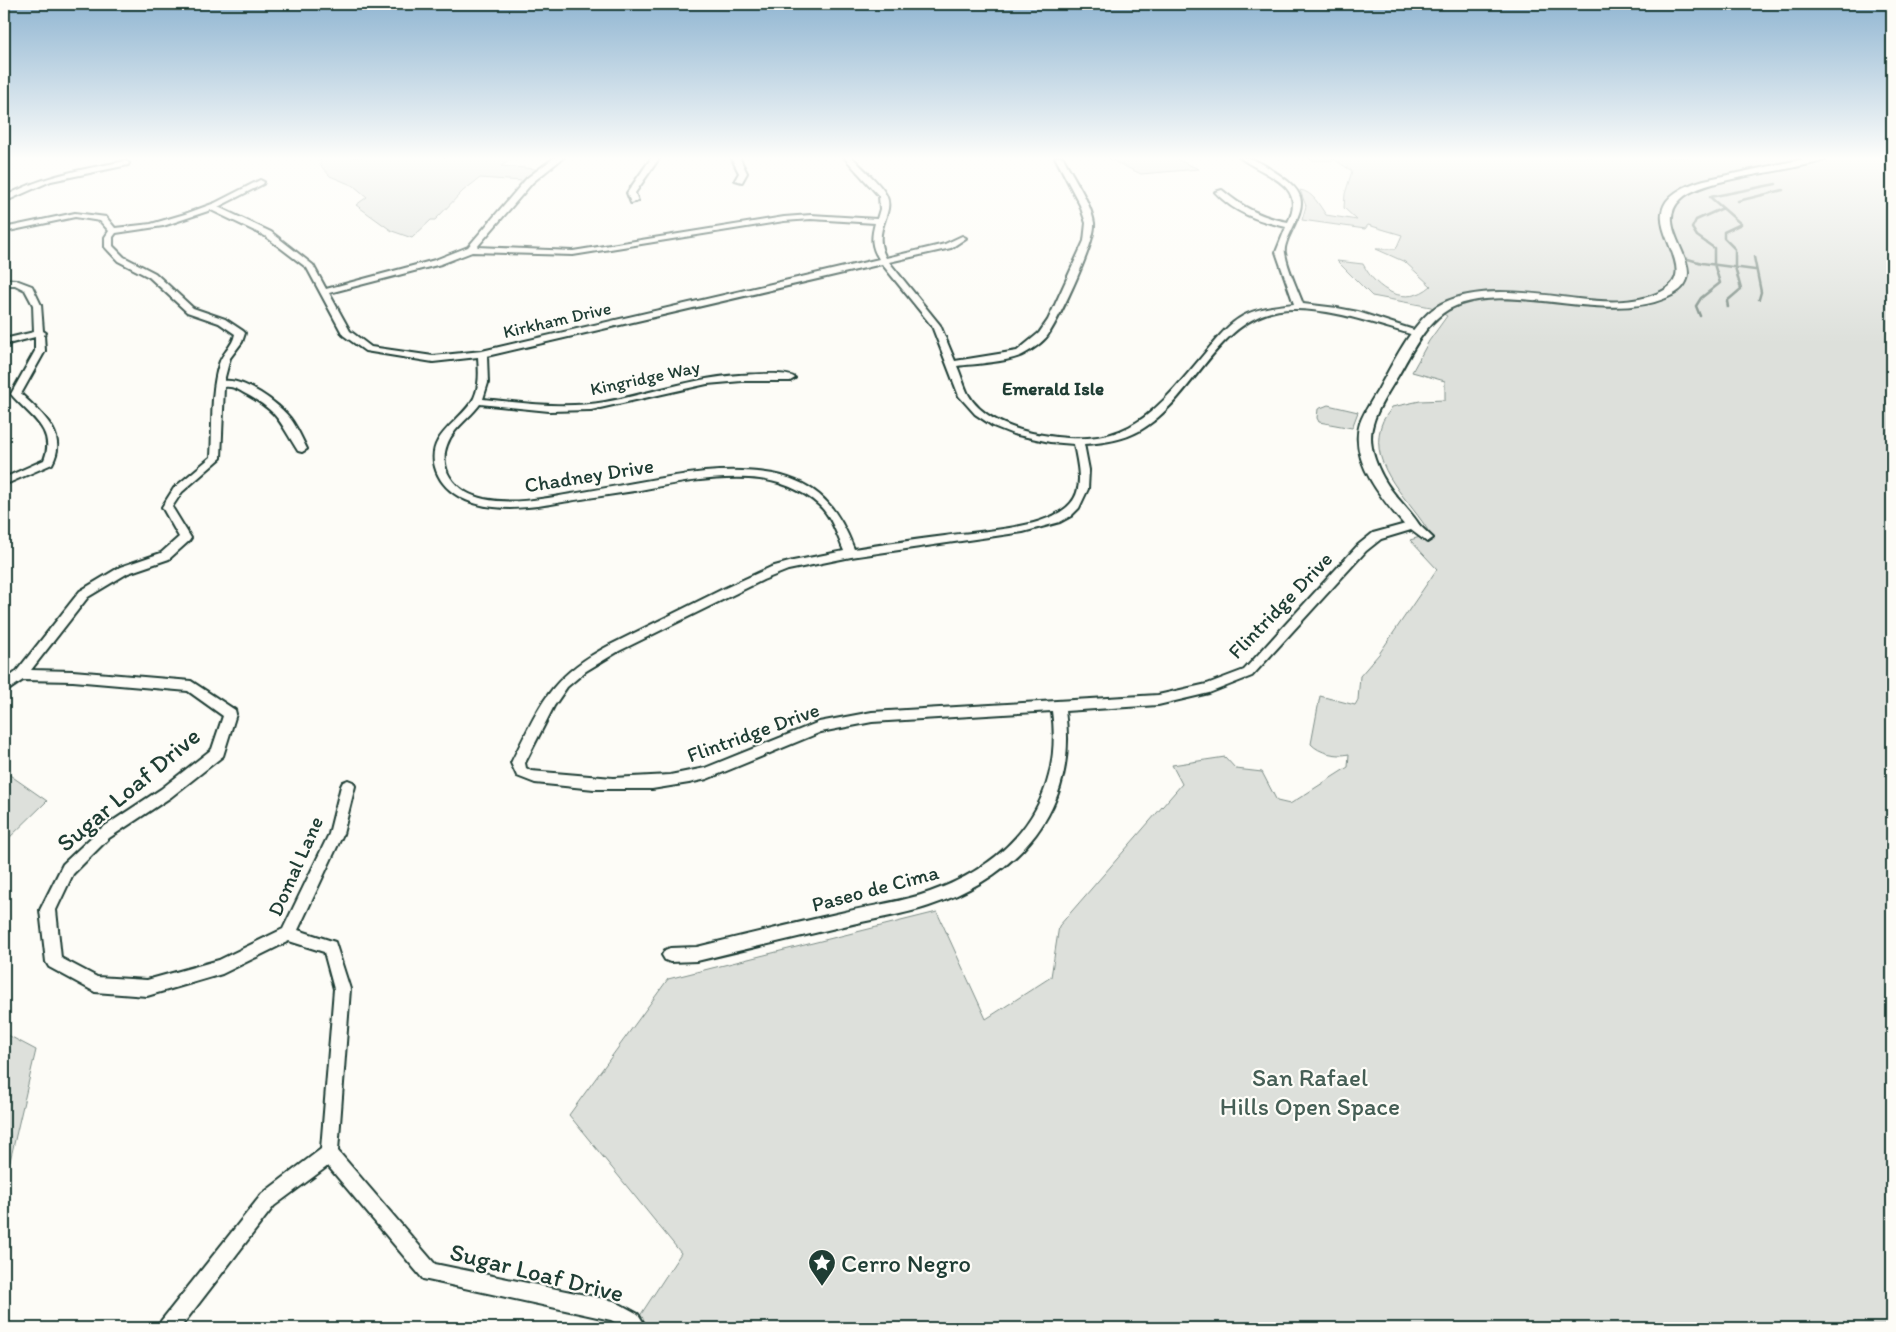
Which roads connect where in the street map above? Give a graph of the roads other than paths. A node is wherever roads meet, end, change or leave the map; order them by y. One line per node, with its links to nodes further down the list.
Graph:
1 (55, 219): 14 (street)
2 (103, 219): 15 (street)
3 (171, 219): 15 (street)
4 (237, 219): 20 (street, Kirkham Drive)
5 (497, 219): 17 (street)
6 (792, 219): 17 (street)
7 (848, 219): 12 (street)
8 (1089, 219): 26 (street)
9 (1265, 219): 13 (street)
10 (1293, 219): 13 (street)
11 (1666, 219): 23 (street)
12 (879, 221): 18 (street)
13 (1290, 225): 21 (street)
14 (4, 230)
15 (113, 231): 28 (street)
16 (962, 238): 18 (street, Kirkham Drive)
17 (471, 249): 20 (street)
18 (884, 261): 25 (street, Kirkham Drive); 26 (street)
19 (4, 282): 22 (street)
20 (324, 292): 25 (street, Kirkham Drive)
21 (1300, 307): 23 (street); 30 (street)
22 (41, 333): 24 (street); 32 (street)
23 (1418, 333): 33 (street)
24 (4, 342)
25 (482, 354): 29 (street, Chadney Drive)
26 (951, 364): 30 (street)
27 (790, 378): 29 (street, Kingridge Way)
28 (220, 385): 31 (street); 36 (street)
29 (478, 401): 35 (street, Chadney Drive)
30 (1079, 441): 35 (street, Flintridge Drive)
31 (302, 449)
32 (4, 482)
33 (1414, 526): 34 (street); 38 (street, Flintridge Drive)
34 (1427, 538)
35 (850, 553): 38 (street, Flintridge Drive)
36 (20, 675): 37 (street); 40 (street, Sugar Loaf Drive)
37 (4, 688)
38 (1058, 705): 41 (street, Paseo de Cima)
39 (348, 786): 40 (street, Domal Lane)
40 (288, 934): 42 (street)
41 (670, 955)
42 (328, 1154): 43 (street); 44 (street, Sugar Loaf Drive)
43 (168, 1328)
44 (637, 1328)

